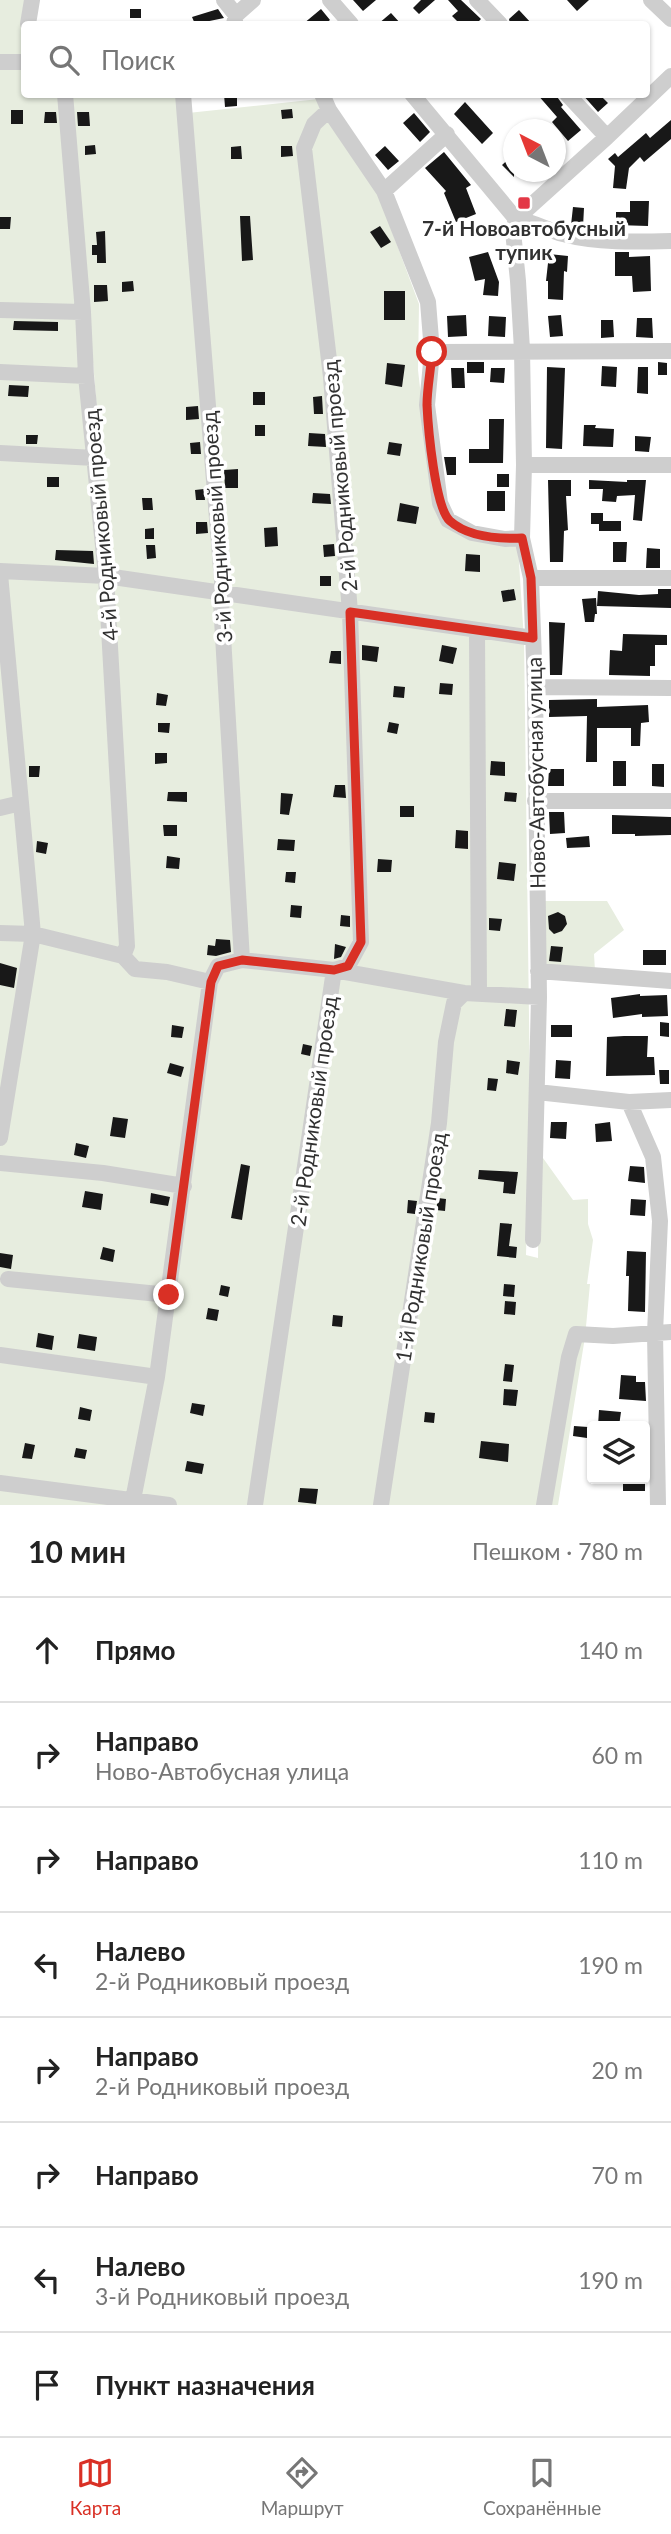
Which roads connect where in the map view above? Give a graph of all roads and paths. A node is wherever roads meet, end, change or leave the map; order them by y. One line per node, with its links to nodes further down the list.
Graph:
1 (32, 0): 9 (street)
2 (224, 0): 8 (street)
3 (253, 0): 8 (street)
4 (330, 0): 10 (street)
5 (477, 0): 11 (street)
6 (651, 0): 7 (street)
7 (671, 19)
8 (235, 20)
9 (28, 21)
10 (348, 21)
11 (497, 21)
12 (0, 62): 13 (street)
13 (21, 62)
14 (671, 75): 15 (street)
15 (650, 96)
16 (65, 98): 29 (street, 4-й Родниковый проезд)
17 (183, 98): 44 (street, 3-й Родниковый проезд)
18 (324, 98): 22 (street)
19 (416, 98): 23 (street)
20 (571, 98): 24 (street)
21 (648, 98): 24 (street)
22 (329, 110): 25 (street); 45 (street, 2-й Родниковый проезд)
23 (447, 134): 25 (street); 26 (street)
24 (607, 138): 26 (street)
25 (384, 191): 32 (street)
26 (516, 219): 27 (street); 30 (street, Ново-Автобусная улица)
27 (671, 241)
28 (0, 310): 29 (street)
29 (83, 312): 34 (street, 4-й Родниковый проезд)
30 (522, 351): 31 (street); 32 (street); 37 (street, Ново-Автобусная улица)
31 (671, 351)
32 (432, 352): 39 (street)
33 (0, 372): 34 (street)
34 (86, 376): 36 (street, 4-й Родниковый проезд)
35 (0, 453): 36 (street)
36 (95, 458): 41 (street, 4-й Родниковый проезд)
37 (524, 465): 38 (street); 39 (street, Ново-Автобусная улица)
38 (671, 465)
39 (522, 538): 42 (street, Ново-Автобусная улица)
40 (0, 573): 41 (street); 52 (street)
41 (106, 576): 44 (street); 56 (street, 4-й Родниковый проезд)
42 (531, 578): 43 (street); 47 (street, Ново-Автобусная улица)
43 (671, 578)
44 (223, 593): 45 (street); 57 (street, 3-й Родниковый проезд)
45 (350, 612): 46 (street); 58 (street, 2-й Родниковый проезд)
46 (477, 631): 47 (street); 62 (street, 1-й Родниковый проезд)
47 (533, 638): 48 (street, Ново-Автобусная улица)
48 (536, 687): 49 (street); 50 (street, Ново-Автобусная улица)
49 (671, 688)
50 (536, 800): 51 (street); 59 (street, Ново-Автобусная улица)
51 (671, 801)
52 (21, 803): 53 (street); 55 (street)
53 (0, 808)
54 (0, 933): 55 (street)
55 (33, 934): 56 (street); 67 (street)
56 (122, 956): 61 (street)
57 (242, 960): 58 (street); 61 (street)
58 (334, 970): 62 (street); 80 (street, 2-й Родниковый проезд)
59 (538, 971): 60 (street); 63 (street, Ново-Автобусная улица)
60 (671, 981)
61 (211, 982): 69 (street)
62 (471, 993): 63 (street); 81 (street, 1-й Родниковый проезд)
63 (539, 997): 64 (street, Ново-Автобусная улица)
64 (537, 1093): 66 (street); 71 (street, Ново-Автобусная улица)
65 (671, 1100): 66 (street)
66 (629, 1102): 70 (street)
67 (0, 1138)
68 (0, 1163): 69 (street)
69 (184, 1186): 73 (street)
70 (666, 1221): 74 (street)
71 (533, 1240)
72 (8, 1279): 73 (street)
73 (169, 1295): 76 (street)
74 (663, 1332): 82 (street); 83 (street)
75 (0, 1355): 76 (street)
76 (157, 1377): 78 (street)
77 (0, 1483): 78 (street)
78 (133, 1503): 79 (street)
79 (169, 1505)
80 (255, 1505)
81 (381, 1505)
82 (544, 1505)
83 (658, 1505)

